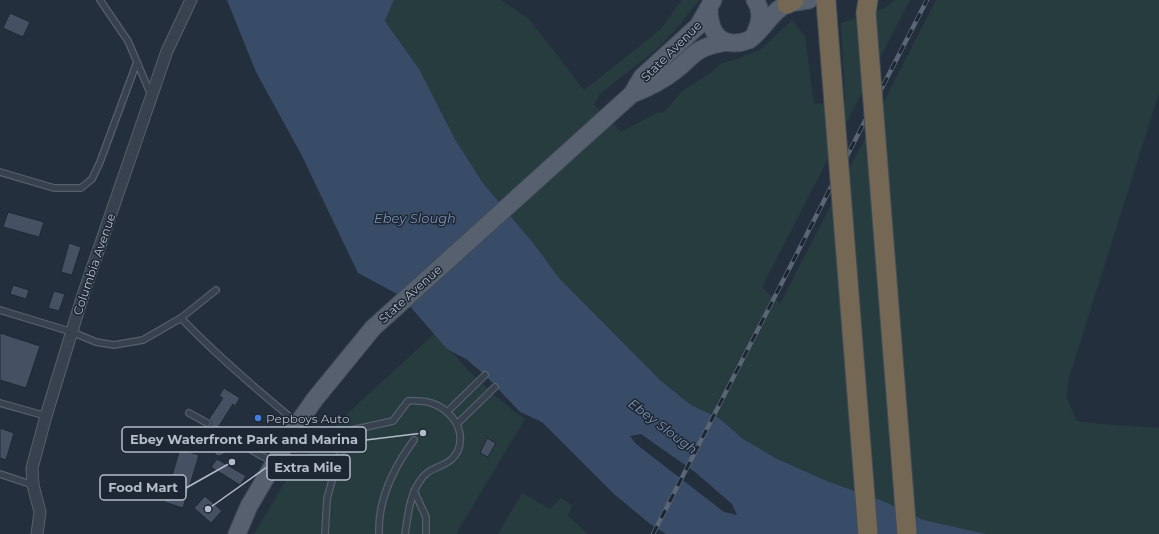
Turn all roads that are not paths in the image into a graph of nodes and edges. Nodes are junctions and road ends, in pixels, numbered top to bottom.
1 (100, 0) edge
2 (191, 0) edge
3 (755, 0) edge
4 (809, 0) edge
5 (790, 2) edge
6 (711, 4) edge
7 (866, 4) edge
8 (827, 5) edge
9 (755, 34) junction
10 (727, 42) junction
11 (137, 62) junction
12 (632, 94) junction
13 (152, 97) junction
14 (0, 172) edge
15 (216, 290) dead end
16 (0, 310) edge
17 (181, 318) junction
18 (72, 332) junction
19 (485, 375) dead end
20 (495, 387) dead end
21 (0, 403) edge
22 (447, 412) junction
23 (189, 413) dead end
24 (46, 416) junction
25 (207, 423) dead end
26 (298, 423) junction
27 (457, 424) junction
28 (216, 429) dead end
29 (414, 440) dead end
30 (237, 441) junction
31 (219, 452) dead end
32 (274, 462) junction
33 (0, 474) edge
34 (33, 484) junction
35 (414, 491) junction
36 (37, 534) edge
37 (237, 534) edge
38 (325, 534) edge
39 (378, 534) edge
40 (405, 534) edge
41 (426, 534) edge
42 (868, 534) edge
43 (908, 534) edge

1 - 11 lane
2 - 13 street, Columbia Avenue
3 - 9 main road
4 - 5 main road
5 - 9 main road
6 - 10 main road
6 - 12 main road, State Avenue
7 - 43 highway, bridge
8 - 42 highway, bridge
9 - 10 main road, State Avenue
10 - 12 main road, State Avenue
11 - 13 lane
11 - 14 lane
12 - 26 main road, State Avenue
13 - 18 street, Columbia Avenue
15 - 17 lane
16 - 18 lane
17 - 18 lane
17 - 26 lane
18 - 24 street, Columbia Avenue
19 - 22 lane
20 - 27 lane
21 - 24 lane
22 - 27 lane
22 - 38 lane
23 - 25 lane
24 - 34 street, Columbia Avenue
26 - 32 main road, State Avenue
27 - 35 lane
28 - 30 lane
29 - 39 lane
30 - 31 lane
30 - 32 lane
32 - 37 main road, State Avenue
33 - 34 lane
34 - 36 street, Columbia Avenue
35 - 40 lane
35 - 41 lane

